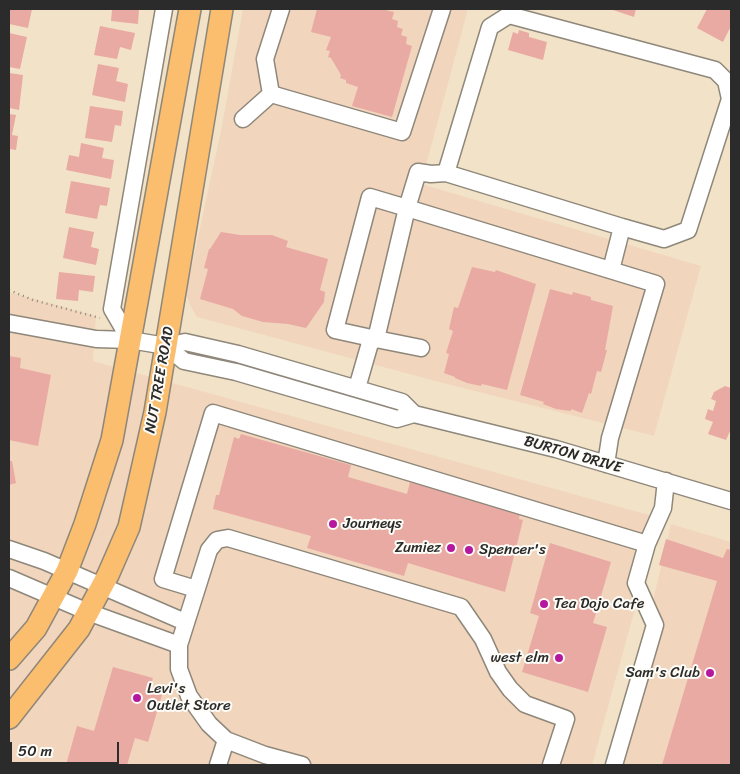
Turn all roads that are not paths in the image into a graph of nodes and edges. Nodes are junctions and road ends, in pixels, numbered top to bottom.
1 (164, 9) edge
2 (190, 9) edge
3 (222, 9) edge
4 (281, 9) edge
5 (442, 9) edge
6 (271, 94) junction
7 (243, 119) dead end
8 (446, 173) junction
9 (407, 208) junction
10 (622, 227) junction
11 (611, 270) junction
12 (9, 322) edge
13 (376, 339) junction
14 (130, 340) junction
15 (166, 346) junction
16 (421, 348) dead end
17 (362, 389) junction
18 (414, 414) junction
19 (606, 464) junction
20 (666, 481) junction
21 (731, 500) edge
22 (647, 544) junction
23 (9, 549) edge
24 (67, 571) junction
25 (9, 578) edge
26 (102, 586) junction
27 (196, 589) junction
28 (54, 597) junction
29 (88, 612) junction
30 (185, 622) junction
31 (179, 645) junction
32 (9, 659) edge
33 (9, 718) edge
34 (226, 740) junction
35 (264, 760) edge
36 (218, 765) edge
37 (302, 765) edge
38 (551, 765) edge
39 (614, 765) edge

1 - 14 street
2 - 14 main road
3 - 15 main road, NUT TREE ROAD
4 - 6 street
5 - 6 street
6 - 7 street
8 - 9 street
8 - 10 street
8 - 10 street
9 - 11 street
9 - 13 street
9 - 13 street
10 - 11 street
11 - 19 street
12 - 14 street, BURTON DRIVE
13 - 16 street
13 - 17 street
14 - 15 street, BURTON DRIVE
14 - 24 main road
15 - 17 street, BURTON DRIVE
15 - 18 street, BURTON DRIVE
15 - 26 main road, NUT TREE ROAD
17 - 18 street, BURTON DRIVE
18 - 19 street, BURTON DRIVE
19 - 20 street, BURTON DRIVE
20 - 21 street, BURTON DRIVE
20 - 22 street
22 - 27 street
22 - 39 street
23 - 24 street
24 - 26 street
24 - 28 main road
25 - 28 street
26 - 29 main road, NUT TREE ROAD
26 - 30 street
27 - 30 street
27 - 38 street
28 - 29 street
28 - 32 main road
29 - 31 street
29 - 33 main road, NUT TREE ROAD
30 - 31 street
31 - 34 street
34 - 35 street
34 - 36 street
35 - 37 street

